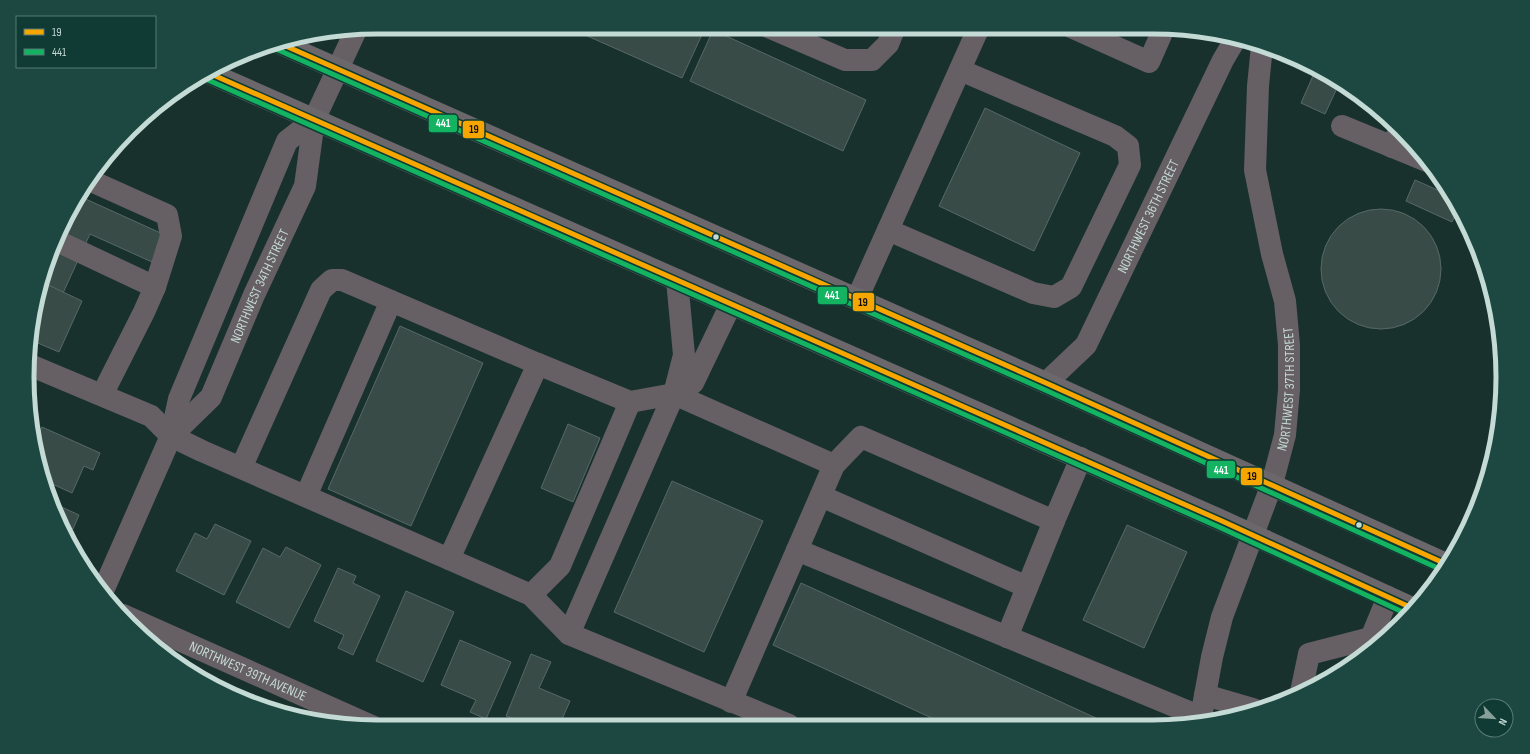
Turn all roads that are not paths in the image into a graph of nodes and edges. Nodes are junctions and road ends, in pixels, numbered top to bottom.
1 (784, 34) edge
2 (893, 34) edge
3 (976, 34) edge
4 (1087, 34) edge
5 (1161, 34) edge
6 (354, 35) edge
7 (1233, 44) edge
8 (287, 46) edge
9 (1261, 52) edge
10 (338, 68) junction
11 (960, 70) junction
12 (214, 75) edge
13 (314, 120) junction
14 (1342, 126) dead end
15 (1396, 138) edge
16 (1407, 147) edge
17 (95, 182) edge
18 (888, 230) junction
19 (61, 243) edge
20 (677, 280) junction
21 (155, 287) junction
22 (857, 299) junction
23 (391, 301) junction
24 (731, 304) junction
25 (538, 364) junction
26 (34, 367) edge
27 (1046, 382) junction
28 (674, 394) junction
29 (102, 395) junction
30 (630, 402) junction
31 (171, 436) junction
32 (1081, 458) junction
33 (834, 465) junction
34 (240, 468) junction
35 (1272, 484) junction
36 (306, 496) junction
37 (821, 496) junction
38 (1054, 521) junction
39 (1254, 535) junction
40 (797, 550) junction
41 (449, 559) junction
42 (1442, 562) edge
43 (105, 586) edge
44 (1027, 587) junction
45 (531, 595) junction
46 (1388, 597) junction
47 (1408, 606) edge
48 (134, 620) edge
49 (570, 634) junction
50 (1007, 637) junction
51 (1301, 687) edge
52 (1205, 695) junction
53 (731, 702) junction
54 (1246, 707) edge
55 (1202, 716) edge
56 (1195, 717) edge
57 (356, 719) edge
58 (774, 720) edge

1 - 2 street
3 - 11 street
4 - 5 street
6 - 10 street, NORTHWEST 34TH STREET
7 - 27 street, NORTHWEST 36TH STREET
8 - 10 main road
9 - 35 street, NORTHWEST 37TH STREET
10 - 13 street, NORTHWEST 34TH STREET
10 - 22 main road
11 - 18 street
11 - 18 street
12 - 13 main road
13 - 20 main road
13 - 31 street, NORTHWEST 34TH STREET
13 - 31 street, NORTHWEST 34TH STREET
14 - 15 street
15 - 16 street
17 - 21 street
18 - 22 street
19 - 21 street
20 - 24 main road
20 - 28 street
21 - 29 street
22 - 27 main road
23 - 25 street
23 - 34 street
23 - 36 street
24 - 28 street
24 - 32 main road
25 - 30 street
25 - 41 street
26 - 29 street
27 - 35 main road
28 - 30 street
28 - 33 street
28 - 49 street
29 - 31 street
30 - 45 street
31 - 34 street
31 - 43 street, NORTHWEST 34TH STREET
32 - 38 street
32 - 39 main road
33 - 37 street
33 - 38 street
34 - 36 street
35 - 39 street, NORTHWEST 37TH STREET
35 - 42 main road
36 - 41 street
37 - 40 street
37 - 44 street
38 - 44 street
39 - 46 main road
39 - 52 street, NORTHWEST 37TH STREET
40 - 50 street
40 - 53 street
41 - 45 street
44 - 50 street
45 - 49 street
46 - 47 main road
46 - 51 street
48 - 57 street, NORTHWEST 39TH AVENUE
49 - 53 street
50 - 56 street
52 - 54 street
52 - 55 street, NORTHWEST 37TH STREET
53 - 58 street

